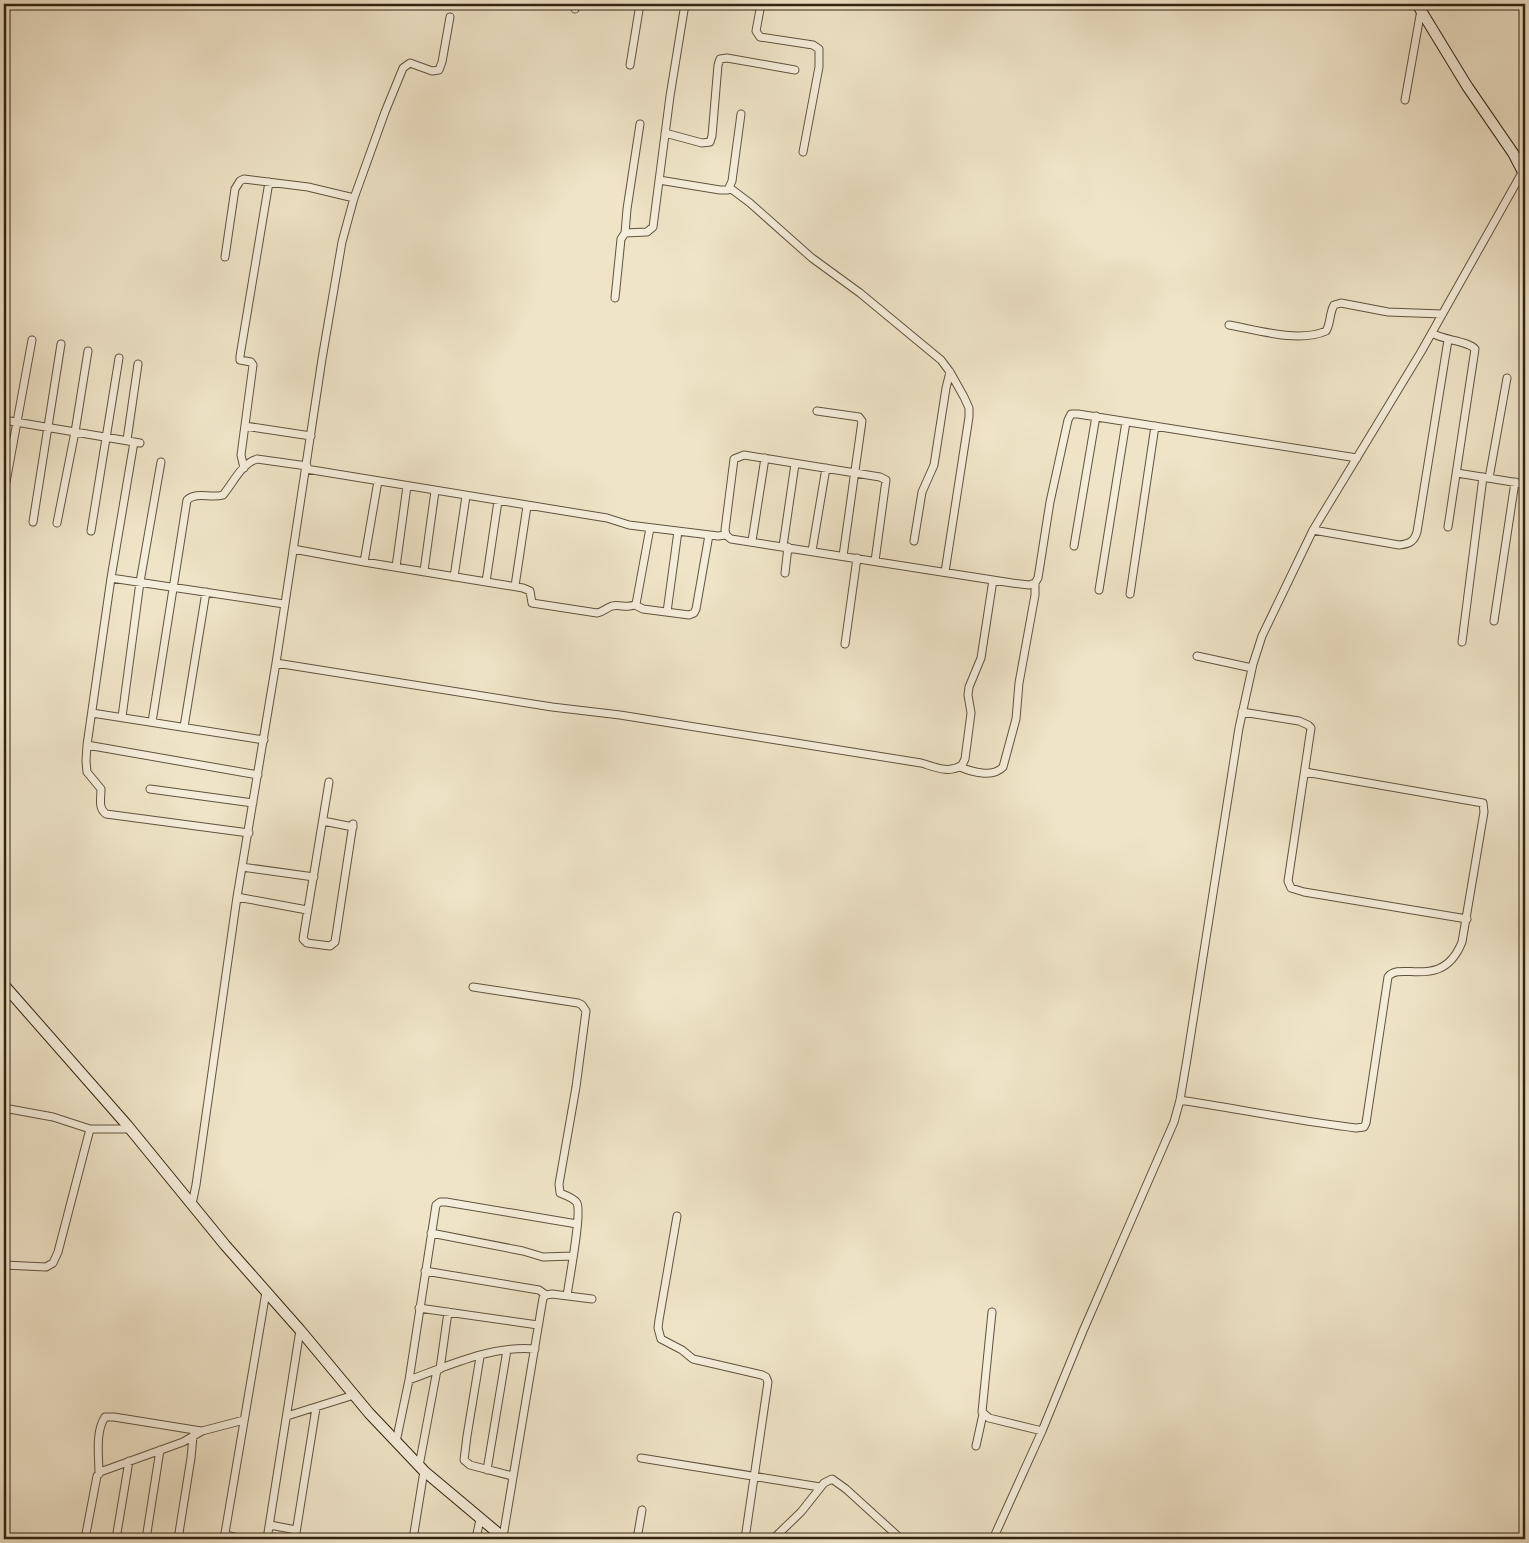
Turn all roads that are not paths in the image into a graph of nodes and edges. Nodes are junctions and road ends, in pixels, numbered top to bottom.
1 (640, 4) edge
2 (685, 4) edge
3 (761, 4) edge
4 (1419, 7) edge
5 (450, 17) dead end
6 (630, 65) dead end
7 (795, 70) dead end
8 (1405, 100) dead end
9 (740, 114) dead end
10 (640, 124) dead end
11 (665, 133) junction
12 (804, 152) dead end
13 (1524, 174) edge
14 (658, 180) junction
15 (268, 182) junction
16 (730, 188) junction
17 (354, 198) junction
18 (626, 234) junction
19 (225, 257) dead end
20 (615, 298) dead end
21 (1442, 314) junction
22 (1228, 325) dead end
23 (4, 333) edge
24 (1432, 333) junction
25 (32, 340) dead end
26 (1448, 340) junction
27 (61, 344) dead end
28 (4, 347) edge
29 (88, 351) dead end
30 (119, 358) dead end
31 (138, 364) dead end
32 (950, 372) junction
33 (1507, 378) dead end
34 (817, 411) dead end
35 (1096, 416) junction
36 (4, 420) edge
37 (16, 422) junction
38 (1126, 422) junction
39 (245, 426) junction
40 (1155, 426) junction
41 (47, 428) junction
42 (75, 432) junction
43 (311, 436) junction
44 (105, 437) junction
45 (134, 442) junction
46 (764, 458) junction
47 (1357, 458) junction
48 (161, 462) dead end
49 (795, 464) junction
50 (244, 468) junction
51 (306, 468) junction
52 (826, 468) junction
53 (856, 473) junction
54 (1457, 473) junction
55 (1486, 478) junction
56 (378, 480) junction
57 (1515, 482) junction
58 (1525, 484) edge
59 (407, 486) junction
60 (435, 491) junction
61 (4, 493) edge
62 (466, 496) junction
63 (498, 501) junction
64 (527, 506) junction
65 (33, 522) dead end
66 (57, 523) dead end
67 (1448, 527) dead end
68 (650, 528) junction
69 (1313, 530) junction
70 (91, 531) dead end
71 (678, 531) junction
72 (709, 535) junction
73 (726, 535) junction
74 (752, 541) junction
75 (914, 541) dead end
76 (785, 546) junction
77 (1074, 546) dead end
78 (292, 549) junction
79 (812, 551) junction
80 (843, 556) junction
81 (857, 558) junction
82 (875, 561) junction
83 (364, 562) junction
84 (396, 567) junction
85 (424, 571) junction
86 (945, 572) junction
87 (784, 573) dead end
88 (454, 577) junction
89 (112, 578) junction
90 (993, 580) junction
91 (140, 582) junction
92 (486, 582) junction
93 (1035, 583) junction
94 (515, 586) junction
95 (172, 587) junction
96 (1099, 590) dead end
97 (206, 592) junction
98 (1130, 594) dead end
99 (284, 604) junction
100 (635, 605) junction
101 (667, 612) junction
102 (1494, 621) dead end
103 (1462, 642) dead end
104 (845, 644) dead end
105 (1197, 656) dead end
106 (276, 663) junction
107 (1252, 668) junction
108 (1242, 712) junction
109 (92, 713) junction
110 (122, 718) junction
111 (152, 722) junction
112 (184, 727) junction
113 (264, 740) junction
114 (87, 745) junction
115 (960, 768) junction
116 (1306, 772) junction
117 (258, 775) junction
118 (329, 782) dead end
119 (150, 788) dead end
120 (253, 803) junction
121 (322, 821) junction
122 (249, 834) junction
123 (242, 867) junction
124 (314, 877) junction
125 (237, 897) junction
126 (307, 910) junction
127 (1467, 918) junction
128 (4, 985) edge
129 (473, 987) dead end
130 (1180, 1100) junction
131 (4, 1108) edge
132 (90, 1129) junction
133 (131, 1129) junction
134 (192, 1204) junction
135 (677, 1216) dead end
136 (577, 1224) junction
137 (432, 1233) junction
138 (573, 1256) junction
139 (4, 1265) edge
140 (425, 1271) junction
141 (266, 1292) junction
142 (546, 1295) junction
143 (567, 1296) junction
144 (592, 1300) dead end
145 (419, 1308) junction
146 (448, 1312) junction
147 (992, 1312) dead end
148 (538, 1325) junction
149 (300, 1330) junction
150 (535, 1349) junction
151 (507, 1350) junction
152 (480, 1357) junction
153 (438, 1370) junction
154 (408, 1380) junction
155 (354, 1395) junction
156 (316, 1408) junction
157 (983, 1414) junction
158 (287, 1416) junction
159 (244, 1420) junction
160 (202, 1431) junction
161 (1042, 1431) junction
162 (193, 1436) junction
163 (396, 1442) junction
164 (976, 1446) dead end
165 (160, 1450) junction
166 (642, 1458) dead end
167 (130, 1461) junction
168 (422, 1468) junction
169 (487, 1470) junction
170 (99, 1474) junction
171 (512, 1476) junction
172 (754, 1476) junction
173 (820, 1488) junction
174 (642, 1510) dead end
175 (480, 1519) junction
176 (270, 1525) junction
177 (296, 1530) junction
178 (224, 1537) edge
179 (504, 1538) edge
180 (85, 1539) edge
181 (116, 1539) edge
182 (146, 1539) edge
183 (178, 1539) edge
184 (243, 1539) edge
185 (267, 1539) edge
186 (294, 1539) edge
187 (413, 1539) edge
188 (476, 1539) edge
189 (637, 1539) edge
190 (745, 1539) edge
191 (773, 1539) edge
192 (901, 1539) edge
193 (993, 1539) edge

1 - 6 street
2 - 11 street
3 - 12 street
4 - 8 street
4 - 13 street
5 - 17 street
7 - 11 street
9 - 16 street
10 - 18 street
11 - 14 street
13 - 21 street
14 - 16 street
14 - 18 street
15 - 17 street
15 - 19 street
15 - 39 street
16 - 32 street
17 - 43 street
18 - 20 street
21 - 22 street
21 - 24 street
23 - 28 street
24 - 26 street
24 - 47 street
25 - 37 street
26 - 54 street
26 - 69 street
27 - 41 street
29 - 42 street
30 - 44 street
31 - 45 street
32 - 75 street
32 - 86 street
33 - 55 street
34 - 53 street
35 - 38 street
35 - 77 street
35 - 93 street
36 - 37 street
37 - 41 street
37 - 61 street
38 - 40 street
38 - 96 street
39 - 43 street
39 - 50 street
40 - 47 street
40 - 98 street
41 - 42 street
41 - 65 street
42 - 44 street
42 - 66 street
43 - 51 street
44 - 45 street
44 - 70 street
45 - 89 street
46 - 49 street
46 - 73 street
46 - 74 street
47 - 69 street
48 - 91 street
49 - 52 street
49 - 76 street
50 - 51 street
50 - 95 street
51 - 56 street
51 - 78 street
52 - 53 street
52 - 79 street
53 - 80 street
53 - 82 street
54 - 55 street
54 - 67 street
55 - 57 street
55 - 103 street
56 - 59 street
56 - 83 street
57 - 58 street
57 - 102 street
59 - 60 street
59 - 84 street
60 - 62 street
60 - 85 street
62 - 63 street
62 - 88 street
63 - 64 street
63 - 92 street
64 - 68 street
64 - 94 street
68 - 71 street
68 - 100 street
69 - 107 street
71 - 72 street
71 - 101 street
72 - 73 street
72 - 101 street
73 - 74 street
74 - 76 street
76 - 79 street
76 - 87 street
78 - 83 street
78 - 99 street
79 - 80 street
80 - 81 street
81 - 82 street
81 - 104 street
82 - 86 street
83 - 84 street
84 - 85 street
85 - 88 street
86 - 90 street
88 - 92 street
89 - 91 street
89 - 109 street
90 - 93 street
90 - 115 street
91 - 95 street
91 - 110 street
92 - 94 street
93 - 115 street
94 - 100 street
95 - 97 street
95 - 111 street
97 - 99 street
97 - 112 street
99 - 106 street
100 - 101 street
105 - 107 street
106 - 113 street
106 - 115 street
107 - 108 street
108 - 116 street
108 - 130 street
109 - 110 street
109 - 114 street
110 - 111 street
111 - 112 street
112 - 113 street
113 - 117 street
114 - 117 street
114 - 122 street
116 - 127 street
116 - 127 street
117 - 120 street
118 - 121 street
119 - 120 street
120 - 122 street
121 - 124 street
121 - 126 street
122 - 123 street
123 - 124 street
123 - 125 street
124 - 126 street
125 - 126 street
125 - 134 street
127 - 130 street
128 - 133 street
129 - 136 street
130 - 161 street
131 - 132 street
132 - 133 street
132 - 139 street
133 - 134 street
134 - 141 street
135 - 172 street
136 - 137 street
136 - 138 street
137 - 138 street
137 - 140 street
138 - 143 street
140 - 142 street
140 - 145 street
141 - 149 street
141 - 159 street
142 - 143 street
142 - 148 street
143 - 144 street
145 - 146 street
145 - 154 street
146 - 148 street
146 - 153 street
147 - 157 street
148 - 150 street
149 - 155 street
149 - 158 street
150 - 151 street
150 - 171 street
151 - 152 street
151 - 169 street
152 - 153 street
152 - 169 street
153 - 154 street
153 - 168 street
154 - 163 street
155 - 156 street
155 - 163 street
156 - 158 street
156 - 177 street
157 - 161 street
157 - 164 street
158 - 176 street
159 - 160 street
159 - 178 street
160 - 162 street
160 - 170 street
161 - 193 street
162 - 165 street
162 - 183 street
163 - 168 street
165 - 167 street
165 - 182 street
166 - 172 street
167 - 170 street
167 - 181 street
168 - 175 street
168 - 187 street
169 - 171 street
170 - 180 street
171 - 179 street
172 - 173 street
172 - 190 street
173 - 191 street
173 - 192 street
174 - 189 street
175 - 179 street
175 - 188 street
176 - 177 street
176 - 185 street
177 - 186 street
178 - 184 street

